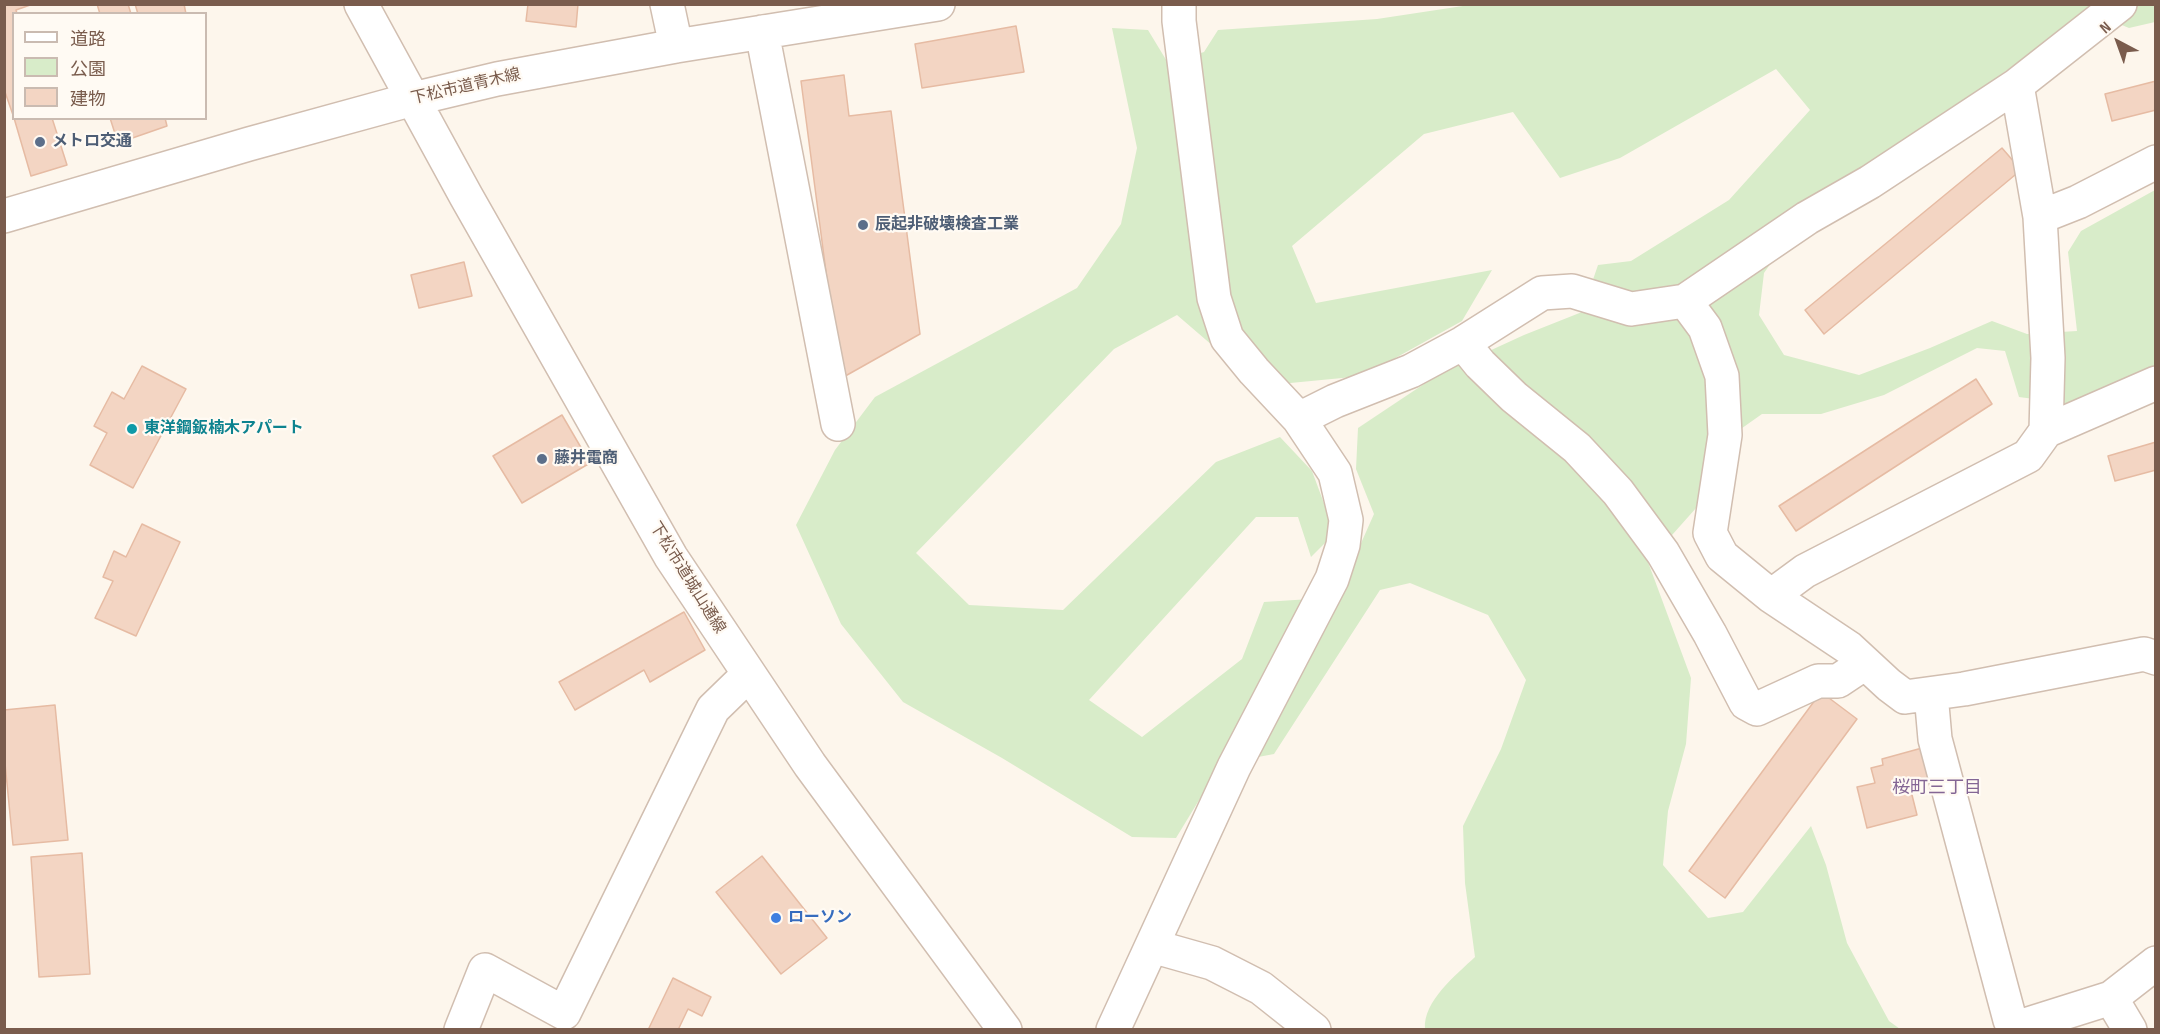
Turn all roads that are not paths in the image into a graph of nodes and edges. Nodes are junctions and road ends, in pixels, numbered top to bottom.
1 (361, 4) edge
2 (667, 4) edge
3 (938, 4) edge
4 (1179, 4) edge
5 (2120, 4) edge
6 (762, 32) junction
7 (676, 46) junction
8 (2017, 85) junction
9 (413, 99) junction
10 (2156, 162) edge
11 (4, 216) edge
12 (2040, 216) junction
13 (1685, 301) junction
14 (1463, 343) junction
15 (2156, 384) edge
16 (1299, 419) junction
17 (838, 424) dead end
18 (2046, 431) junction
19 (1771, 596) junction
20 (2156, 658) edge
21 (1865, 663) junction
22 (748, 675) junction
23 (1931, 694) junction
24 (1152, 946) junction
25 (2156, 963) edge
26 (2111, 999) junction
27 (461, 1029) edge
28 (1005, 1029) edge
29 (1113, 1029) edge
30 (1314, 1029) edge
31 (2130, 1029) edge

1 - 9 street, 下松市道城山通線
2 - 7 street
3 - 6 street, 下松市道青木線
4 - 16 street
5 - 8 street
6 - 7 street, 下松市道青木線
6 - 17 street
7 - 9 street, 下松市道青木線
8 - 12 street
8 - 13 street
9 - 11 street, 下松市道青木線
9 - 22 street, 下松市道城山通線
10 - 12 street
12 - 18 street
13 - 14 street
13 - 19 street
14 - 16 street
14 - 21 street
15 - 18 street
16 - 24 street
18 - 19 street
19 - 21 street
20 - 23 street
21 - 23 street
22 - 27 street
22 - 28 street, 下松市道城山通線
23 - 26 street
24 - 29 street
24 - 30 street
25 - 26 street
26 - 31 street

